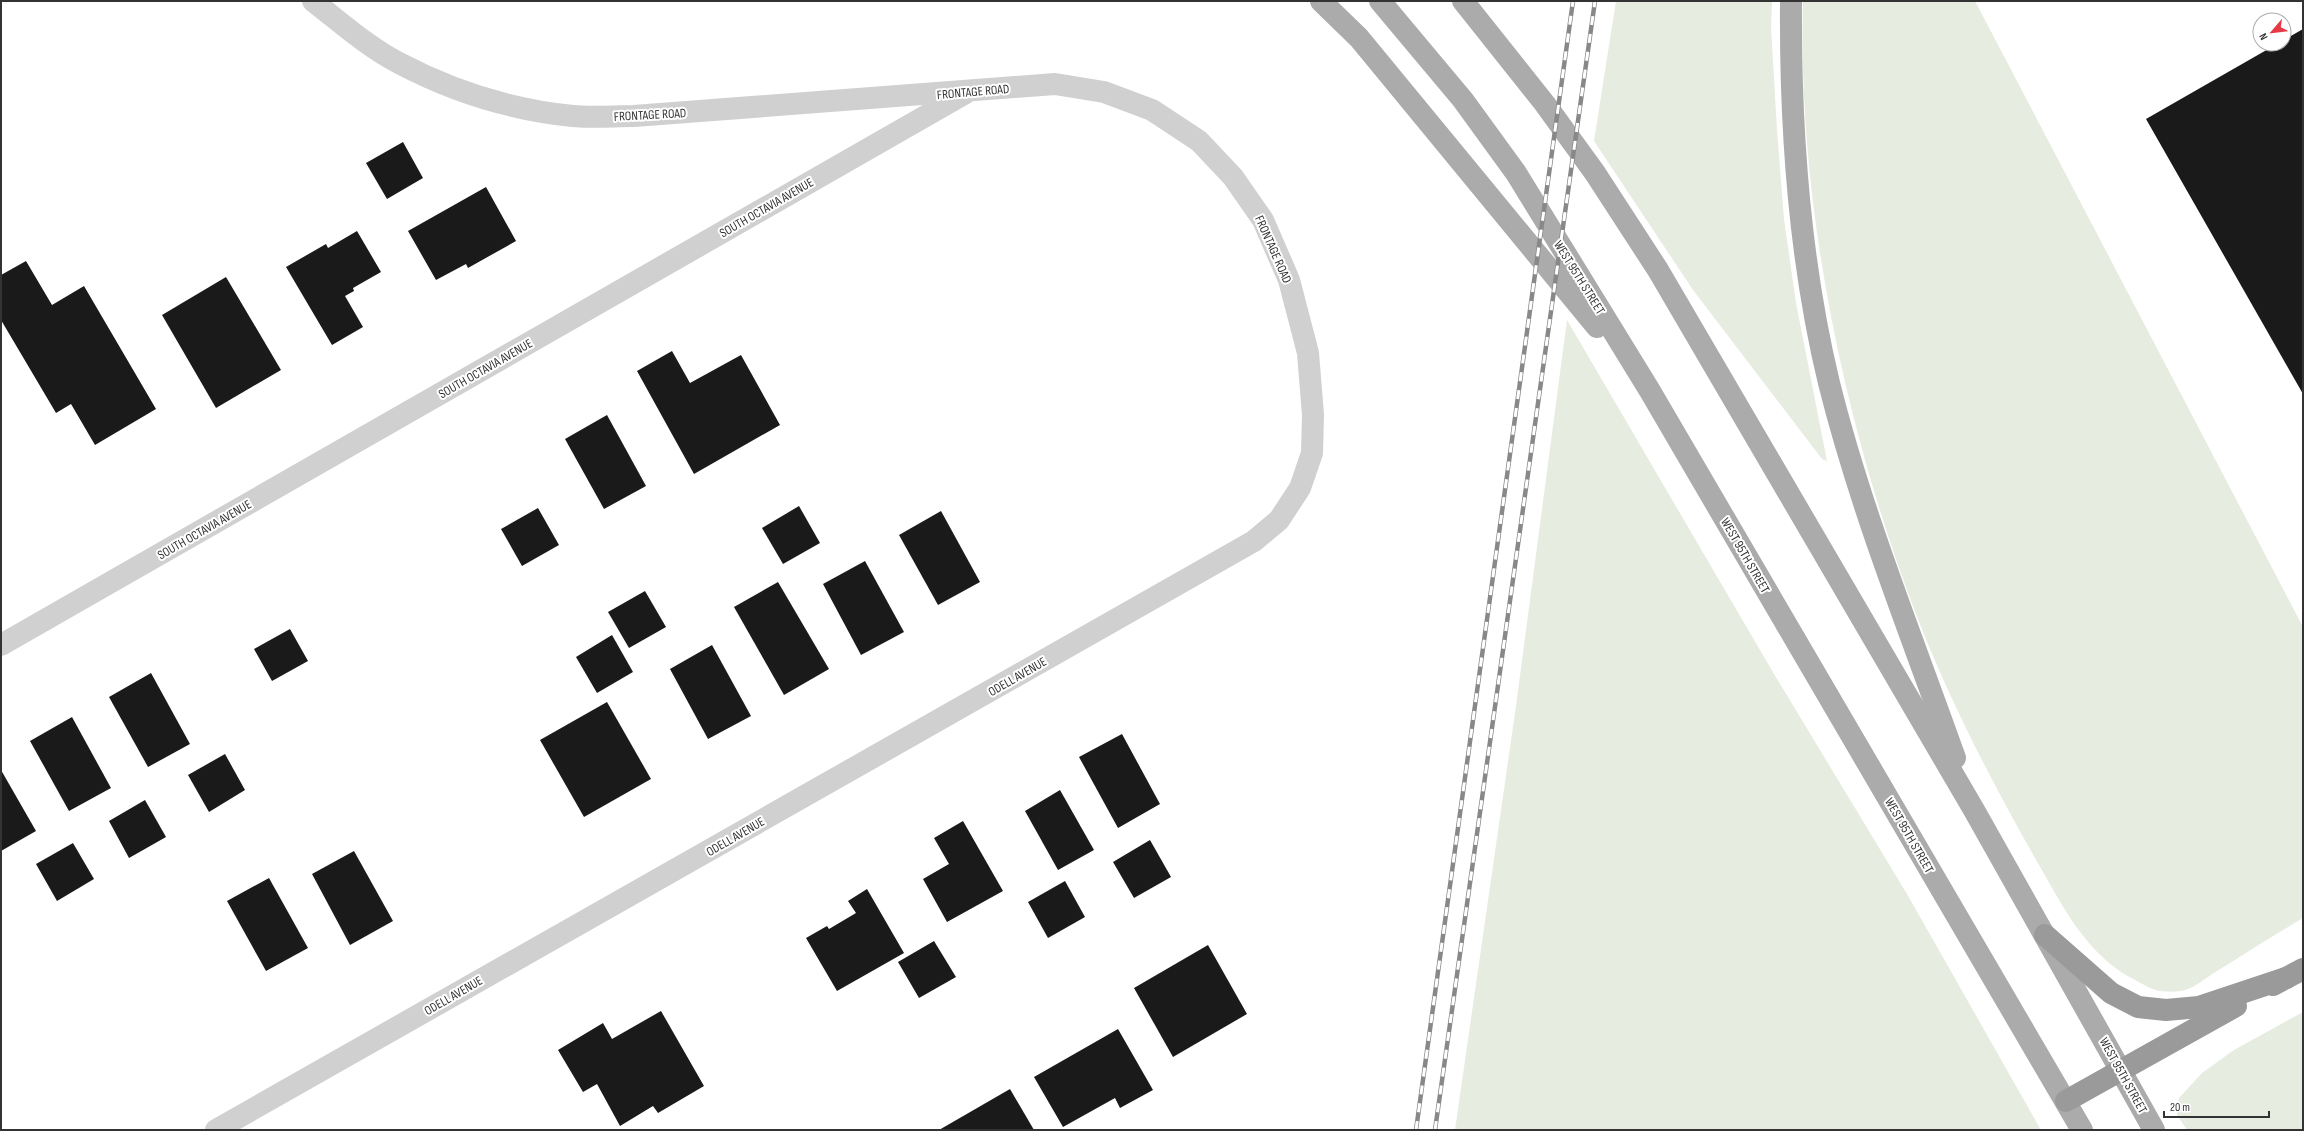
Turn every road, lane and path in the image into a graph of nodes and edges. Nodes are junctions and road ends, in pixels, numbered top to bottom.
1 (313, 1) edge
2 (1321, 1) edge
3 (1380, 1) edge
4 (1463, 1) edge
5 (1791, 1) edge
6 (969, 92) junction
7 (1650, 391) junction
8 (1254, 541) joint
9 (1, 645) edge
10 (1974, 810) junction
11 (2045, 935) junction
12 (2295, 974) edge
13 (2120, 1069) junction
14 (2066, 1101) junction
15 (216, 1130) edge
16 (2082, 1130) edge
17 (2154, 1130) edge

1 - 6 street, FRONTAGE ROAD
2 - 7 main road
3 - 7 main road, WEST 95TH STREET
4 - 10 main road, WEST 95TH STREET
5 - 10 main road
6 - 8 street, FRONTAGE ROAD
6 - 9 street, SOUTH OCTAVIA AVENUE
7 - 14 main road, WEST 95TH STREET
8 - 15 street, ODELL AVENUE
10 - 11 main road, WEST 95TH STREET
11 - 12 highway
11 - 13 main road, WEST 95TH STREET
12 - 13 highway
13 - 14 highway
13 - 17 main road, WEST 95TH STREET
14 - 16 main road, WEST 95TH STREET

